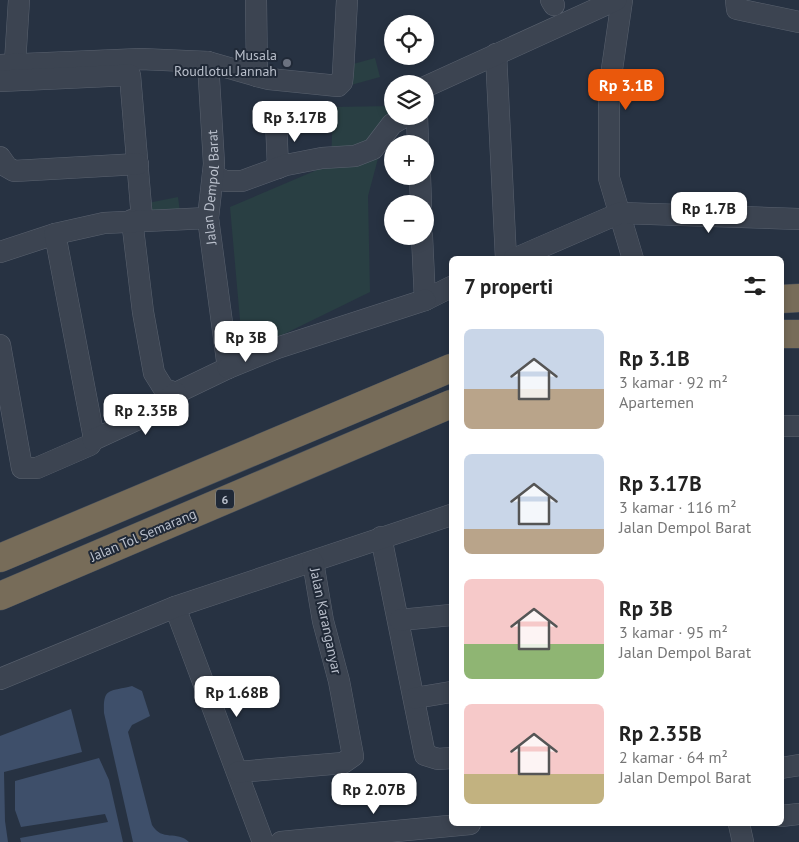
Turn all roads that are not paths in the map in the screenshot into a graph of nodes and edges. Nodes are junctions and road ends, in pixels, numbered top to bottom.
1 (19, 0) edge
2 (256, 0) edge
3 (348, 0) edge
4 (616, 0) edge
5 (622, 0) edge
6 (736, 0) edge
7 (799, 22) edge
8 (496, 54) junction
9 (208, 62) junction
10 (8, 64) edge
11 (257, 76) junction
12 (0, 81) edge
13 (434, 83) edge
14 (276, 120) dead end
15 (391, 125) edge
16 (0, 157) edge
17 (138, 164) junction
18 (278, 168) junction
19 (212, 175) junction
20 (208, 218) junction
21 (799, 219) edge
22 (137, 220) junction
23 (55, 234) junction
24 (626, 234) edge
25 (422, 245) edge
26 (0, 252) edge
27 (506, 256) edge
28 (527, 256) edge
29 (449, 287) edge
30 (799, 298) edge
31 (784, 299) edge
32 (425, 300) junction
33 (784, 334) edge
34 (799, 334) edge
35 (0, 345) edge
36 (228, 368) junction
37 (449, 369) edge
38 (176, 393) junction
39 (449, 405) edge
40 (784, 426) edge
41 (799, 426) edge
42 (93, 440) junction
43 (449, 516) edge
44 (381, 537) junction
45 (0, 558) edge
46 (313, 562) junction
47 (0, 596) edge
48 (175, 607) junction
49 (449, 615) edge
50 (400, 620) junction
51 (0, 679) edge
52 (449, 692) edge
53 (415, 698) junction
54 (449, 758) edge
55 (799, 765) edge
56 (784, 768) edge
57 (238, 772) junction
58 (799, 814) edge
59 (784, 816) edge
60 (463, 830) edge
61 (263, 842) edge
62 (281, 842) edge

1 - 10 street
2 - 11 street
3 - 11 street
4 - 8 street
5 - 24 street
6 - 7 street
8 - 13 street
8 - 27 street
9 - 10 street
9 - 11 street
9 - 19 street, Jalan Dempol Barat
12 - 17 street
14 - 18 street
15 - 18 street
16 - 17 street
17 - 22 street
18 - 19 street
19 - 20 street, Jalan Dempol Barat
20 - 22 street
20 - 36 street, Jalan Dempol Barat
21 - 24 street
22 - 23 street
22 - 38 street
23 - 26 street
23 - 42 street
24 - 28 street
25 - 32 street
29 - 32 street
30 - 31 highway
32 - 36 street
33 - 34 highway
35 - 42 street
36 - 38 street
37 - 45 highway
38 - 42 street
39 - 47 highway, Jalan Tol Semarang / 6
40 - 41 street
43 - 44 street
44 - 46 street
44 - 50 street
46 - 48 street
46 - 57 street, Jalan Karanganyar
48 - 51 street
48 - 57 street
49 - 50 street
50 - 53 street
52 - 53 street
53 - 54 street
55 - 56 street
57 - 61 street
58 - 59 street
60 - 62 street

